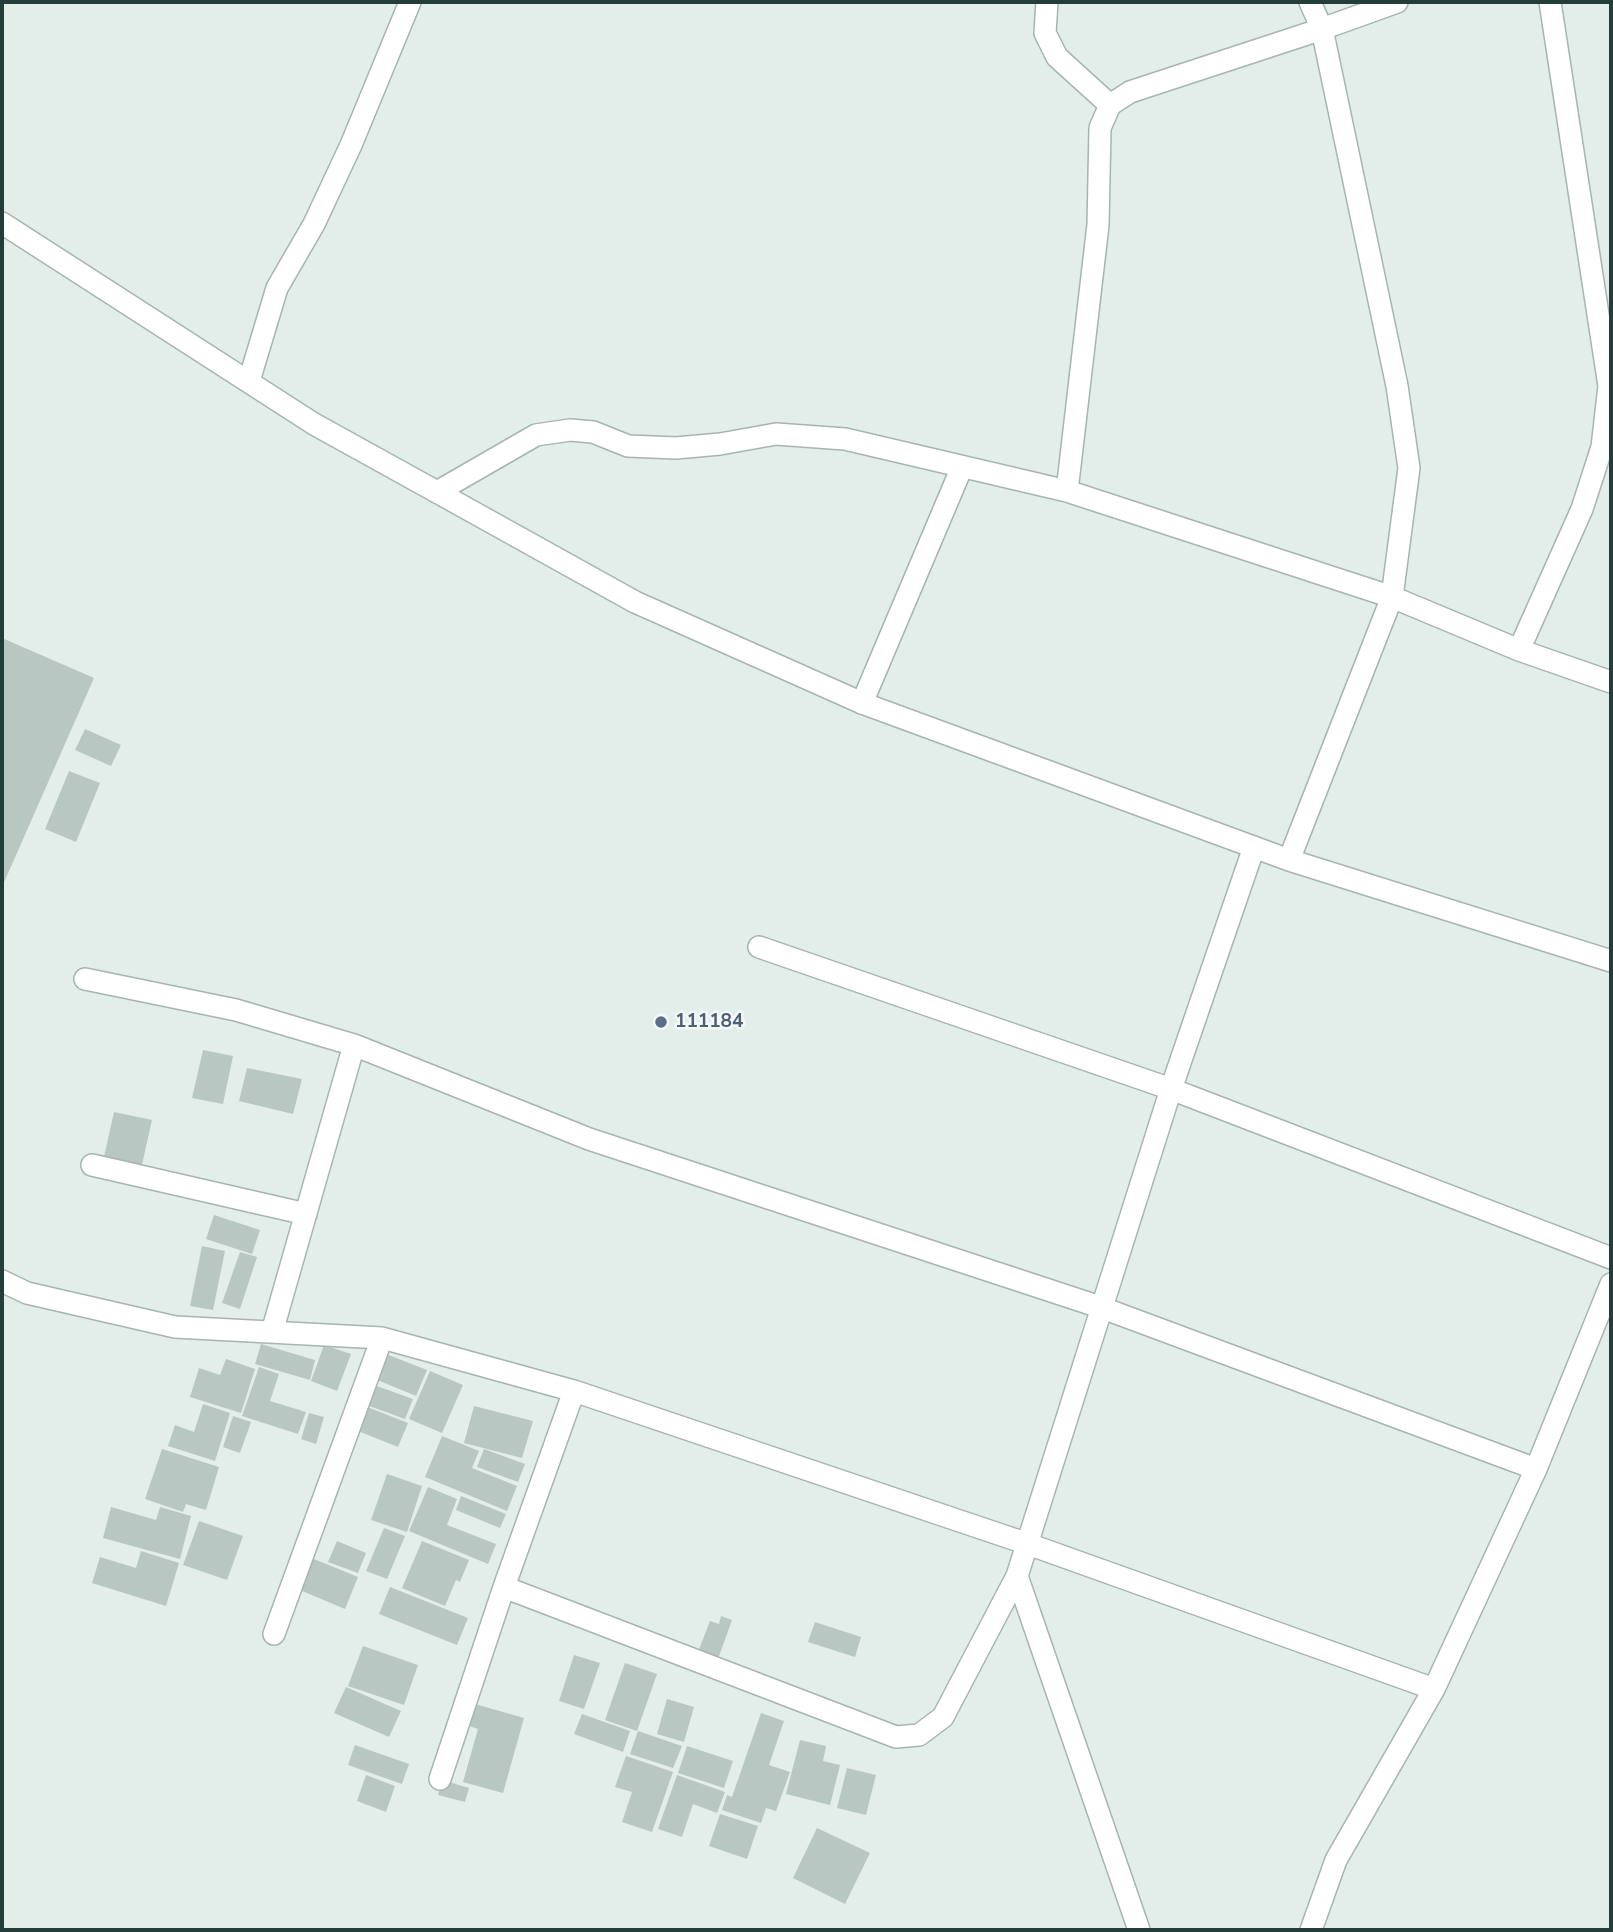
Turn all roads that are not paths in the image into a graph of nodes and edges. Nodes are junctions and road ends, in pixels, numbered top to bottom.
1 (410, 2) edge
2 (1046, 2) edge
3 (1310, 2) edge
4 (1397, 2) edge
5 (1550, 2) edge
6 (1322, 29) junction
7 (1110, 105) junction
8 (2, 223) edge
9 (249, 382) junction
10 (962, 467) junction
11 (1067, 491) junction
12 (437, 492) junction
13 (1392, 597) junction
14 (1519, 650) junction
15 (1611, 682) edge
16 (862, 703) junction
17 (1254, 847) junction
18 (1289, 860) junction
19 (759, 947) dead end
20 (1611, 961) edge
21 (85, 979) dead end
22 (354, 1045) junction
23 (1171, 1089) junction
24 (92, 1165) dead end
25 (306, 1214) junction
26 (1611, 1258) edge
27 (2, 1281) edge
28 (1611, 1284) edge
29 (1100, 1307) junction
30 (272, 1332) junction
31 (382, 1338) junction
32 (574, 1391) junction
33 (1536, 1469) junction
34 (1028, 1544) junction
35 (1017, 1576) junction
36 (504, 1587) junction
37 (274, 1634) dead end
38 (1434, 1689) junction
39 (440, 1779) dead end
40 (1139, 1930) edge
41 (1311, 1930) edge

1 - 9 street
2 - 7 street
3 - 6 street
4 - 6 street
5 - 14 street
6 - 7 street
6 - 13 street
7 - 11 street
8 - 9 street
9 - 12 street
10 - 11 street
10 - 12 street
10 - 16 street
11 - 13 street
12 - 16 street
13 - 14 street
13 - 18 street
14 - 15 street
16 - 17 street
17 - 18 street
17 - 23 street
18 - 20 street
19 - 23 street
21 - 22 street
22 - 25 street
22 - 29 street
23 - 26 street
23 - 29 street
24 - 25 street
25 - 30 street
27 - 30 street
28 - 33 street
29 - 33 street
29 - 34 street
30 - 31 street
31 - 32 street
31 - 37 street
32 - 34 street
32 - 36 street
33 - 38 street
34 - 35 street
34 - 38 street
35 - 36 street
35 - 40 street
36 - 39 street
38 - 41 street

